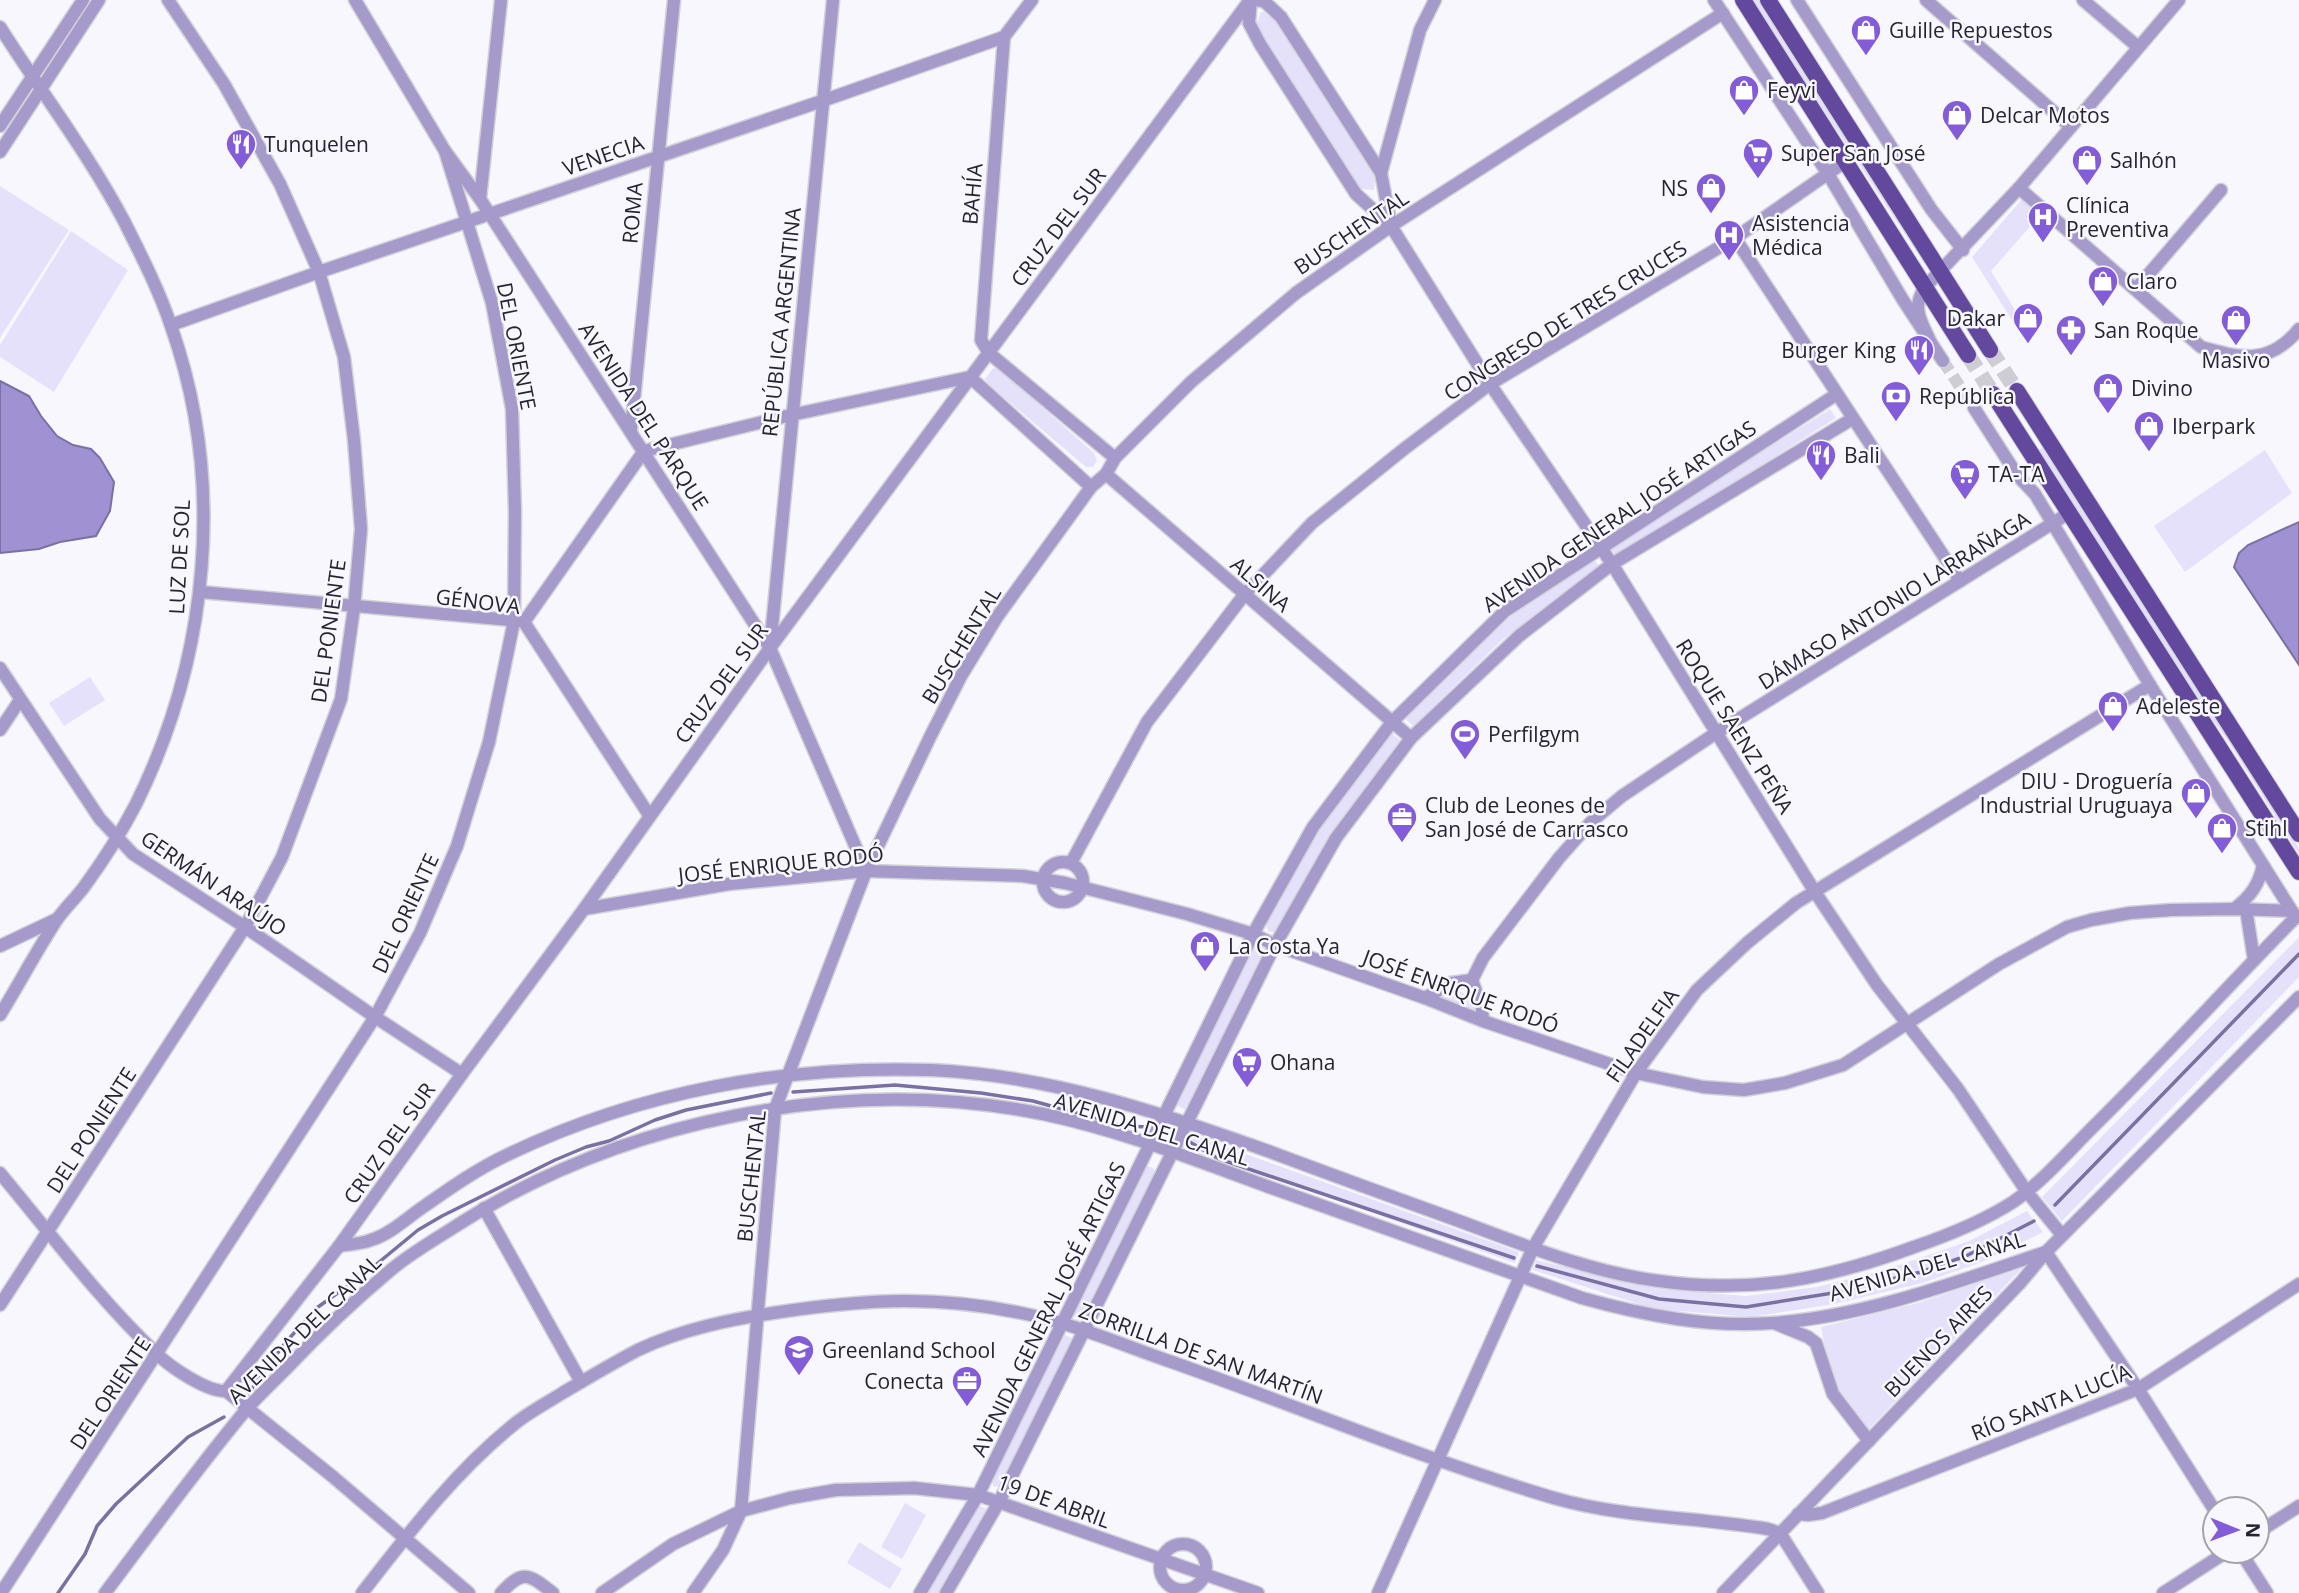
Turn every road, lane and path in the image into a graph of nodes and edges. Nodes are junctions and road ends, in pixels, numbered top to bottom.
1 (83, 0) edge
2 (99, 0) edge
3 (168, 0) edge
4 (355, 0) edge
5 (501, 0) edge
6 (674, 0) edge
7 (834, 0) edge
8 (1032, 0) edge
9 (1250, 0) edge
10 (1257, 0) edge
11 (1435, 0) edge
12 (1714, 0) edge
13 (1743, 0) edge
14 (1768, 0) edge
15 (1797, 0) edge
16 (1926, 0) edge
17 (2083, 0) edge
18 (2179, 0) edge
19 (1723, 13) junction
20 (0, 27) edge
21 (1004, 37) junction
22 (2138, 47) junction
23 (32, 77) junction
24 (40, 90) junction
25 (822, 101) junction
26 (0, 127) edge
27 (2071, 127) junction
28 (445, 151) junction
29 (0, 152) edge
30 (657, 157) junction
31 (1846, 161) junction
32 (1381, 173) junction
33 (1828, 174) junction
34 (2020, 188) junction
35 (2221, 190) dead end
36 (480, 199) junction
37 (490, 214) junction
38 (468, 223) junction
39 (1391, 226) junction
40 (1735, 238) junction
41 (1963, 250) junction
42 (319, 272) junction
43 (1942, 272) junction
44 (1925, 287) junction
45 (2136, 289) junction
46 (171, 325) junction
47 (2299, 330) edge
48 (1930, 341) junction
49 (1990, 350) tunnel mouth
50 (989, 352) junction
51 (1968, 355) tunnel mouth
52 (1944, 360) tunnel mouth
53 (971, 377) junction
54 (1490, 384) junction
55 (2017, 391) tunnel mouth
56 (1837, 394) junction
57 (1993, 394) tunnel mouth
58 (1974, 408) tunnel mouth
59 (791, 415) junction
60 (1852, 418) junction
61 (631, 430) junction
62 (644, 451) junction
63 (1115, 458) junction
64 (1106, 474) junction
65 (1091, 487) junction
66 (2069, 513) junction
67 (2051, 524) junction
68 (1601, 548) junction
69 (1612, 565) junction
70 (1960, 581) junction
71 (201, 592) junction
72 (1244, 595) junction
73 (354, 608) junction
74 (519, 621) junction
75 (770, 648) junction
76 (0, 668) edge
77 (2150, 685) junction
78 (20, 700) junction
79 (1392, 722) junction
80 (0, 730) edge
81 (1716, 733) junction
82 (1411, 737) junction
83 (649, 815) junction
84 (2299, 834) edge
85 (116, 839) junction
86 (1071, 863) junction
87 (2263, 865) junction
88 (866, 870) junction
89 (2299, 872) edge
90 (1043, 880) junction
91 (1082, 888) junction
92 (1815, 892) junction
93 (584, 909) junction
94 (2240, 909) junction
95 (2296, 917) edge
96 (57, 919) junction
97 (245, 927) junction
98 (1253, 934) junction
99 (1275, 945) junction
100 (0, 946) edge
101 (2254, 960) junction
102 (1472, 980) junction
103 (2299, 997) edge
104 (1425, 998) junction
105 (0, 1015) edge
106 (375, 1017) junction
107 (1483, 1021) junction
108 (1908, 1024) junction
109 (1636, 1073) junction
110 (462, 1074) junction
111 (789, 1074) junction
112 (775, 1110) junction
113 (1164, 1114) junction
114 (1186, 1122) junction
115 (1150, 1144) junction
116 (1171, 1152) junction
117 (0, 1173) edge
118 (2027, 1192) junction
119 (484, 1208) junction
120 (47, 1232) junction
121 (2062, 1235) junction
122 (339, 1246) junction
123 (1533, 1248) junction
124 (2046, 1252) junction
125 (1520, 1276) junction
126 (2299, 1284) edge
127 (0, 1306) edge
128 (758, 1315) junction
129 (1774, 1323) junction
130 (1063, 1325) junction
131 (1084, 1332) junction
132 (158, 1355) junction
133 (581, 1382) junction
134 (2138, 1389) junction
135 (226, 1391) junction
136 (247, 1408) junction
137 (1869, 1441) junction
138 (1438, 1460) junction
139 (978, 1495) junction
140 (2205, 1495) edge
141 (999, 1502) junction
142 (2299, 1506) edge
143 (741, 1511) junction
144 (1798, 1514) junction
145 (2271, 1524) edge
146 (1780, 1533) junction
147 (405, 1538) junction
148 (1161, 1560) junction
149 (2206, 1565) edge
150 (2249, 1565) edge
151 (1205, 1575) junction
152 (1170, 1590) edge
153 (1, 1593) edge
154 (105, 1593) edge
155 (362, 1593) edge
156 (469, 1593) edge
157 (501, 1593) edge
158 (553, 1593) edge
159 (603, 1593) edge
160 (693, 1593) edge
161 (920, 1593) edge
162 (946, 1593) edge
163 (1258, 1593) edge
164 (1378, 1593) edge
165 (1723, 1593) edge
166 (1818, 1593) edge
167 (2162, 1593) edge
168 (2267, 1593) edge

1 - 23 street
2 - 24 street
3 - 42 street, DEL PONIENTE
4 - 28 street, AVENIDA DEL PARQUE
5 - 36 street
6 - 30 street, ROMA
7 - 25 street, REPÚBLICA ARGENTINA
8 - 21 street
9 - 39 street, ROQUE SAENZ PEÑA
9 - 50 street, CRUZ DEL SUR
10 - 32 street, ROQUE SAENZ PEÑA
11 - 32 street
12 - 19 street
13 - 31 main road
14 - 43 main road
15 - 41 street
16 - 27 street
17 - 22 street
18 - 22 street
19 - 33 street
19 - 39 street, BUSCHENTAL
20 - 23 street, LUZ DE SOL
21 - 25 street, VENECIA
21 - 50 street, BAHÍA
22 - 27 street
23 - 24 street, LUZ DE SOL
23 - 26 street
24 - 29 street
24 - 46 street, LUZ DE SOL
25 - 30 street, VENECIA
25 - 59 street, REPÚBLICA ARGENTINA
27 - 34 street
28 - 36 street, AVENIDA DEL PARQUE
28 - 38 street, DEL ORIENTE
30 - 37 street, VENECIA
30 - 61 street, ROMA
31 - 33 street, CONGRESO DE TRES CRUCES
31 - 44 main road
32 - 39 street, ROQUE SAENZ PEÑA
33 - 40 street, CONGRESO DE TRES CRUCES
33 - 48 street
34 - 41 street
34 - 45 street
35 - 45 street
36 - 37 street, AVENIDA DEL PARQUE
37 - 38 street, VENECIA
37 - 61 street, AVENIDA DEL PARQUE
38 - 42 street, VENECIA
38 - 74 street, DEL ORIENTE
39 - 54 street, ROQUE SAENZ PEÑA
39 - 63 street, BUSCHENTAL
40 - 54 street, CONGRESO DE TRES CRUCES
40 - 56 street
41 - 43 street
42 - 46 street, VENECIA
42 - 73 street, DEL PONIENTE
43 - 44 street
43 - 49 main road
44 - 48 street
44 - 51 main road
45 - 47 street
46 - 71 street, LUZ DE SOL
48 - 52 street
50 - 53 street, CRUZ DEL SUR
50 - 63 street
53 - 59 street
53 - 65 street
53 - 75 street, CRUZ DEL SUR
54 - 68 street, ROQUE SAENZ PEÑA
54 - 72 street, CONGRESO DE TRES CRUCES
55 - 84 main road
56 - 60 street
56 - 68 street, AVENIDA GENERAL JOSÉ ARTIGAS
57 - 66 main road
58 - 67 street
59 - 62 street
59 - 75 street, REPÚBLICA ARGENTINA
60 - 69 street, AVENIDA GENERAL JOSÉ ARTIGAS
60 - 70 street
61 - 62 street, AVENIDA DEL PARQUE
62 - 74 street
62 - 75 street, AVENIDA DEL PARQUE
63 - 64 street, BUSCHENTAL
64 - 65 street, BUSCHENTAL
64 - 72 street, ALSINA
65 - 88 street, BUSCHENTAL
66 - 67 street, DÁMASO ANTONIO LARRAÑAGA
66 - 89 main road
67 - 70 street, DÁMASO ANTONIO LARRAÑAGA
67 - 77 street
68 - 69 street, ROQUE SAENZ PEÑA
68 - 79 street, AVENIDA GENERAL JOSÉ ARTIGAS
69 - 81 street, ROQUE SAENZ PEÑA
69 - 82 street, AVENIDA GENERAL JOSÉ ARTIGAS
70 - 81 street, DÁMASO ANTONIO LARRAÑAGA
71 - 73 street, GÉNOVA
71 - 85 street, LUZ DE SOL
72 - 79 street, ALSINA
72 - 86 street, CONGRESO DE TRES CRUCES
73 - 74 street, GÉNOVA
73 - 97 street, DEL PONIENTE
74 - 83 street, GÉNOVA
74 - 106 street, DEL ORIENTE
75 - 83 street, CRUZ DEL SUR
75 - 88 street, AVENIDA DEL PARQUE
76 - 78 street, GERMÁN ARAÚJO
77 - 87 street
77 - 92 street, FILADELFIA
78 - 80 street
78 - 85 street, GERMÁN ARAÚJO
79 - 82 street, ALSINA
79 - 98 street, AVENIDA GENERAL JOSÉ ARTIGAS
81 - 92 street, ROQUE SAENZ PEÑA
81 - 102 street, DÁMASO ANTONIO LARRAÑAGA
82 - 99 street, AVENIDA GENERAL JOSÉ ARTIGAS
83 - 93 street, CRUZ DEL SUR
85 - 96 street, LUZ DE SOL
85 - 97 street, GERMÁN ARAÚJO
86 - 90 street
86 - 91 street
87 - 94 street
87 - 95 street
88 - 90 street, JOSÉ ENRIQUE RODÓ
88 - 93 street, JOSÉ ENRIQUE RODÓ
88 - 111 street, BUSCHENTAL
90 - 91 street, JOSÉ ENRIQUE RODÓ
90 - 91 street
91 - 98 street, JOSÉ ENRIQUE RODÓ
92 - 108 street, ROQUE SAENZ PEÑA
92 - 109 street, FILADELFIA
93 - 110 street, CRUZ DEL SUR
94 - 95 street, JOSÉ ENRIQUE RODÓ
94 - 101 street
94 - 108 street, JOSÉ ENRIQUE RODÓ
95 - 101 street, AVENIDA DEL CANAL
96 - 100 street
96 - 105 street, LUZ DE SOL
97 - 106 street, GERMÁN ARAÚJO
97 - 120 street, DEL PONIENTE
98 - 99 street, JOSÉ ENRIQUE RODÓ
98 - 113 street, AVENIDA GENERAL JOSÉ ARTIGAS
99 - 104 street, JOSÉ ENRIQUE RODÓ
99 - 114 street, AVENIDA GENERAL JOSÉ ARTIGAS
101 - 118 street, AVENIDA DEL CANAL
102 - 104 street
102 - 107 street
103 - 121 street, BUENOS AIRES
104 - 107 street, JOSÉ ENRIQUE RODÓ
106 - 110 street, GERMÁN ARAÚJO
106 - 132 street, DEL ORIENTE
107 - 109 street, JOSÉ ENRIQUE RODÓ
108 - 109 street, JOSÉ ENRIQUE RODÓ
108 - 118 street, ROQUE SAENZ PEÑA
109 - 123 street, FILADELFIA
110 - 122 street, CRUZ DEL SUR
111 - 112 street, BUSCHENTAL
111 - 113 street, AVENIDA DEL CANAL
111 - 122 street, AVENIDA DEL CANAL
112 - 115 street, AVENIDA DEL CANAL
112 - 119 street, AVENIDA DEL CANAL
112 - 128 street, BUSCHENTAL
113 - 114 street, AVENIDA DEL CANAL
113 - 115 street, AVENIDA GENERAL JOSÉ ARTIGAS
114 - 116 street, AVENIDA GENERAL JOSÉ ARTIGAS
114 - 123 street, AVENIDA DEL CANAL
115 - 116 street, AVENIDA DEL CANAL
115 - 130 street, AVENIDA GENERAL JOSÉ ARTIGAS
116 - 125 street, AVENIDA DEL CANAL
116 - 131 street, AVENIDA GENERAL JOSÉ ARTIGAS
117 - 120 street
118 - 121 street, ROQUE SAENZ PEÑA
118 - 123 street, AVENIDA DEL CANAL
119 - 133 street
119 - 136 street, AVENIDA DEL CANAL
120 - 127 street, DEL PONIENTE
120 - 132 street
121 - 124 street, BUENOS AIRES
122 - 135 street, CRUZ DEL SUR
123 - 125 street, FILADELFIA
124 - 129 street, AVENIDA DEL CANAL
124 - 134 street
124 - 137 street, BUENOS AIRES
125 - 129 street, AVENIDA DEL CANAL
125 - 138 street, FILADELFIA
126 - 134 street, RÍO SANTA LUCÍA
128 - 130 street, ZORRILLA DE SAN MARTÍN
128 - 133 street, ZORRILLA DE SAN MARTÍN
128 - 143 street, BUSCHENTAL
129 - 137 street
130 - 131 street, ZORRILLA DE SAN MARTÍN
130 - 139 street, AVENIDA GENERAL JOSÉ ARTIGAS
131 - 138 street, ZORRILLA DE SAN MARTÍN
131 - 141 street, AVENIDA GENERAL JOSÉ ARTIGAS
132 - 135 street
132 - 153 street, DEL ORIENTE
133 - 147 street, ZORRILLA DE SAN MARTÍN
134 - 140 street
134 - 144 street, RÍO SANTA LUCÍA
135 - 136 street
136 - 147 street
136 - 154 street, AVENIDA DEL CANAL
137 - 144 street, BUENOS AIRES
138 - 146 street, ZORRILLA DE SAN MARTÍN
138 - 164 street, FILADELFIA
139 - 141 street, 19 DE ABRIL
139 - 143 street, 19 DE ABRIL
139 - 161 street, AVENIDA GENERAL JOSÉ ARTIGAS
141 - 148 street, 19 DE ABRIL
141 - 162 street, AVENIDA GENERAL JOSÉ ARTIGAS
142 - 145 street
143 - 159 street, 19 DE ABRIL
143 - 160 street, BUSCHENTAL
144 - 146 street, BUENOS AIRES
146 - 165 street, BUENOS AIRES
146 - 166 street
147 - 155 street, ZORRILLA DE SAN MARTÍN
147 - 156 street
148 - 151 street, 19 DE ABRIL
148 - 151 street
148 - 152 street
149 - 167 street
150 - 168 street
151 - 152 street
151 - 163 street, 19 DE ABRIL
157 - 158 street

